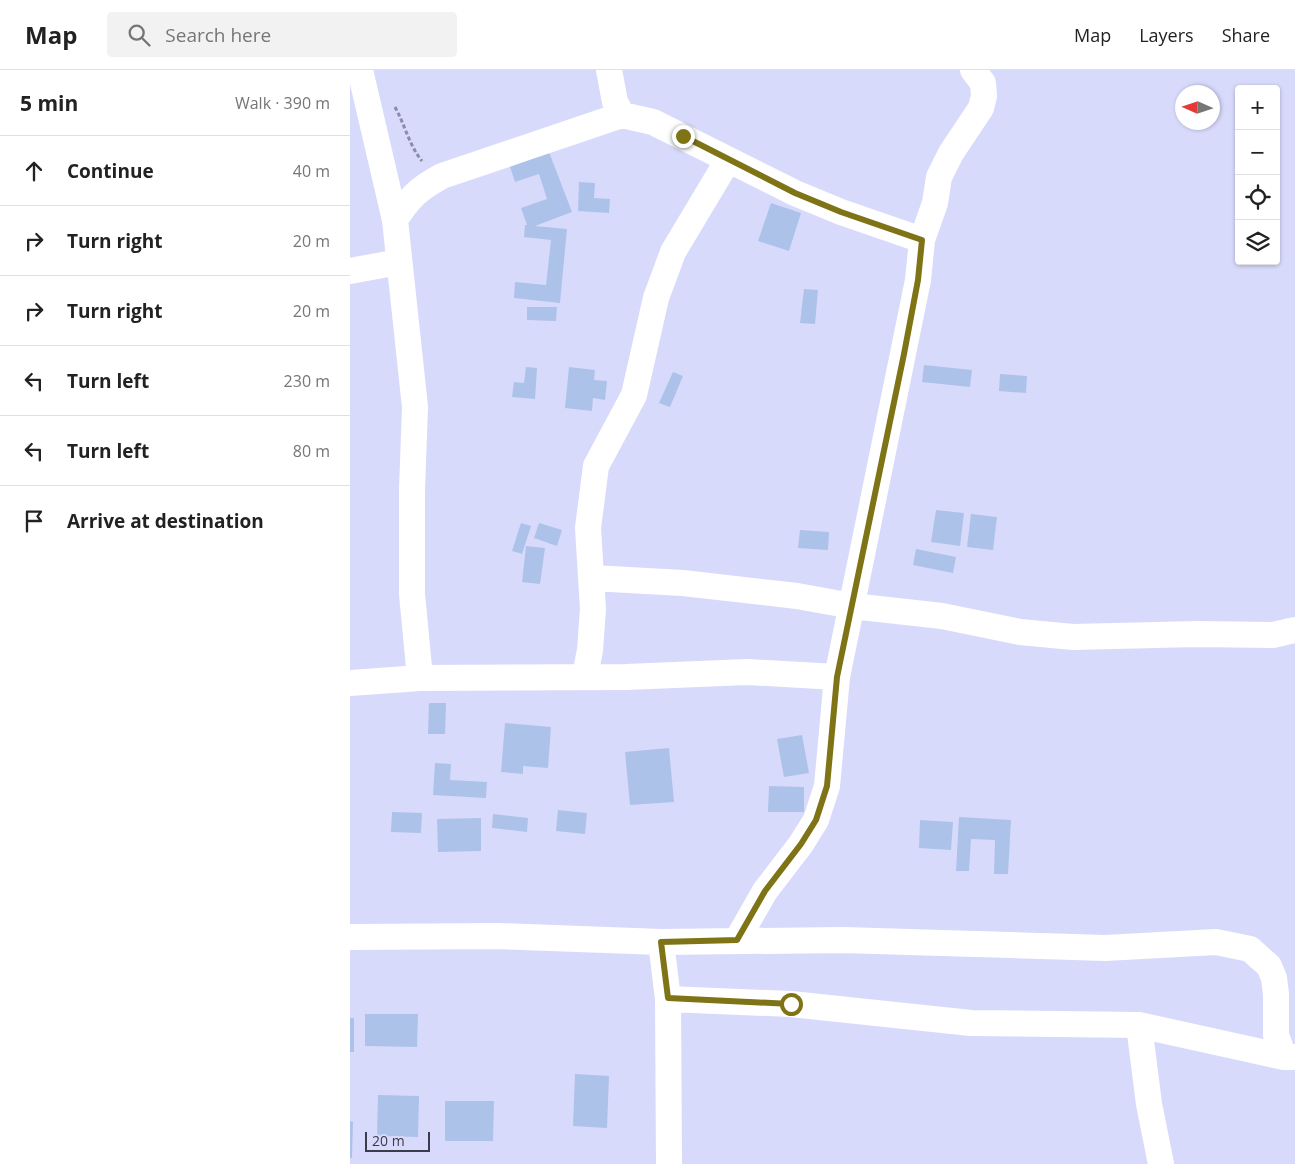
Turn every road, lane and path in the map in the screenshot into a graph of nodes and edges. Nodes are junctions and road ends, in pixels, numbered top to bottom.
1 (360, 70) edge
2 (610, 70) edge
3 (973, 70) edge
4 (393, 104) dead end
5 (622, 115) junction
6 (728, 160) junction
7 (442, 176) junction
8 (395, 220) junction
9 (922, 240) junction
10 (400, 262) junction
11 (350, 271) edge
12 (592, 578) junction
13 (852, 606) junction
14 (1288, 635) edge
15 (585, 676) junction
16 (837, 677) junction
17 (420, 678) junction
18 (350, 683) edge
19 (350, 937) edge
20 (737, 940) junction
21 (661, 942) junction
22 (668, 998) junction
23 (1139, 1025) junction
24 (1289, 1057) edge
25 (669, 1164) edge
26 (1161, 1164) edge

1 - 8 street
2 - 5 street
3 - 9 street
4 - 7 path
5 - 6 street
5 - 7 street
6 - 9 street
6 - 12 street
7 - 8 street
8 - 10 street
9 - 13 street
10 - 11 street
10 - 17 street
12 - 13 street
12 - 15 street
13 - 14 street
13 - 16 street
15 - 16 street
15 - 17 street
16 - 20 street
17 - 18 street
19 - 21 street
20 - 21 street
20 - 24 street
21 - 22 street
22 - 23 street
22 - 25 street
23 - 24 street
23 - 26 street

